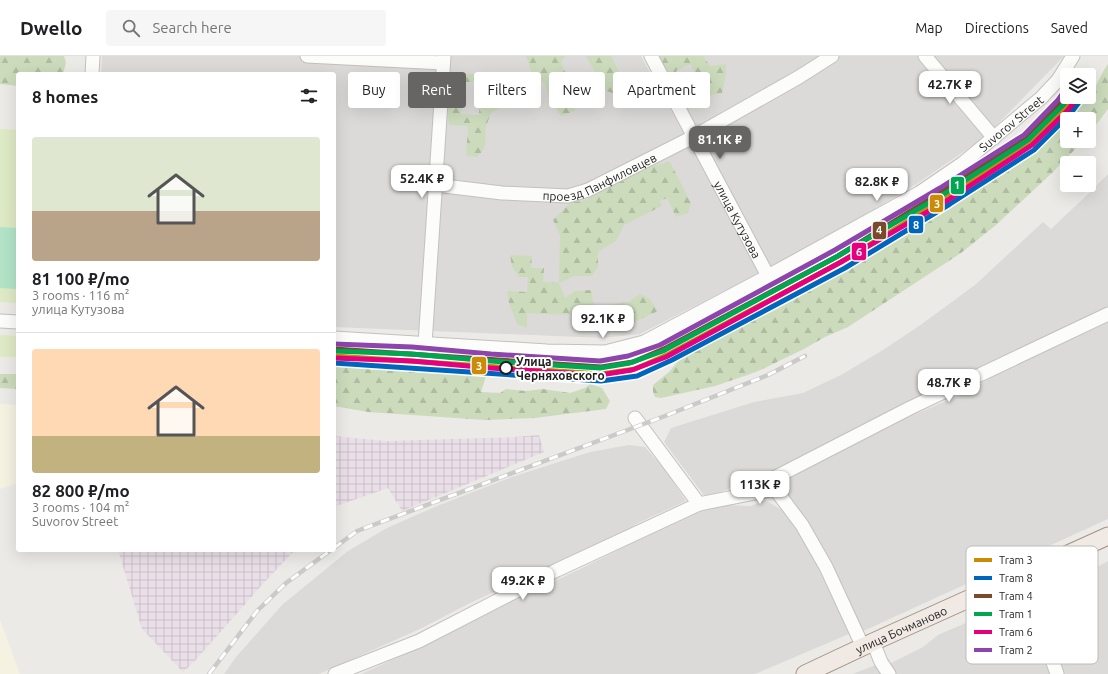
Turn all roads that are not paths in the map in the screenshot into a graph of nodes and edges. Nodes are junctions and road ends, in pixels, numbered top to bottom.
1 (93, 56) edge
2 (307, 56) edge
3 (651, 56) edge
4 (832, 56) edge
5 (925, 56) edge
6 (1073, 56) edge
7 (443, 60) edge
8 (815, 60) edge
9 (92, 72) edge
10 (694, 137) junction
11 (994, 138) junction
12 (436, 185) junction
13 (768, 276) junction
14 (1108, 314) edge
15 (0, 321) edge
16 (16, 322) edge
17 (336, 338) edge
18 (425, 344) junction
19 (635, 418) dead end
20 (775, 489) junction
21 (699, 504) junction
22 (1108, 536) edge
23 (1086, 546) edge
24 (966, 600) edge
25 (868, 644) junction
26 (1054, 664) edge
27 (335, 674) edge
28 (805, 674) edge
29 (889, 674) edge
30 (1057, 674) edge

1 - 9 street
2 - 7 street
3 - 10 street, улица Кутузова
4 - 8 street, проезд Панфиловцев
5 - 11 street
6 - 11 street, Suvorov Street
7 - 12 street
8 - 10 street, проезд Панфиловцев
10 - 12 street, проезд Панфиловцев
10 - 13 street, улица Кутузова
11 - 13 street, Suvorov Street
12 - 18 street
13 - 18 street, Suvorov Street
14 - 20 street
15 - 16 street
17 - 18 street, Suvorov Street
19 - 21 street
20 - 21 street
20 - 25 street
21 - 27 street
22 - 23 main road, улица Бочманово
24 - 25 main road, улица Бочманово
25 - 28 main road, улица Бочманово
25 - 29 street
26 - 30 street

